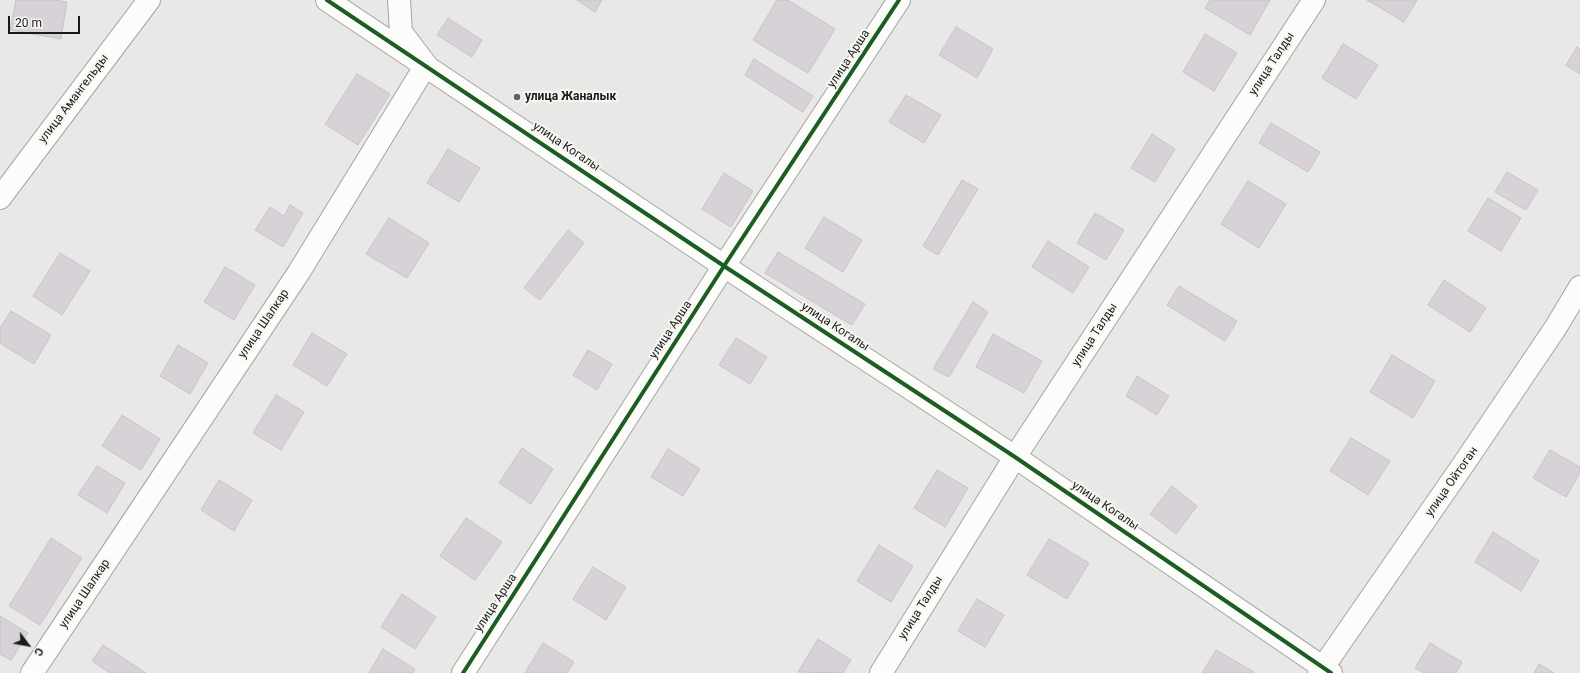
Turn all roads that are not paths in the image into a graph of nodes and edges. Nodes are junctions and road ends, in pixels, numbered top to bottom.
1 (149, 0) edge
2 (327, 0) edge
3 (399, 0) edge
4 (899, 0) edge
5 (1314, 0) edge
6 (426, 65) junction
7 (0, 198) edge
8 (724, 266) junction
9 (1580, 287) edge
10 (1015, 457) junction
11 (1324, 671) edge
12 (32, 673) edge
13 (463, 673) edge
14 (881, 673) edge

1 - 7 street, улица Амангельды
2 - 6 street, улица Когалы
3 - 6 street
4 - 8 street, улица Арша
5 - 10 street, улица Талды
6 - 8 street, улица Когалы
6 - 12 street, улица Шалкар
8 - 10 street, улица Когалы
8 - 13 street, улица Арша
9 - 11 street, улица Ойтоган
10 - 11 street, улица Когалы
10 - 14 street, улица Талды

